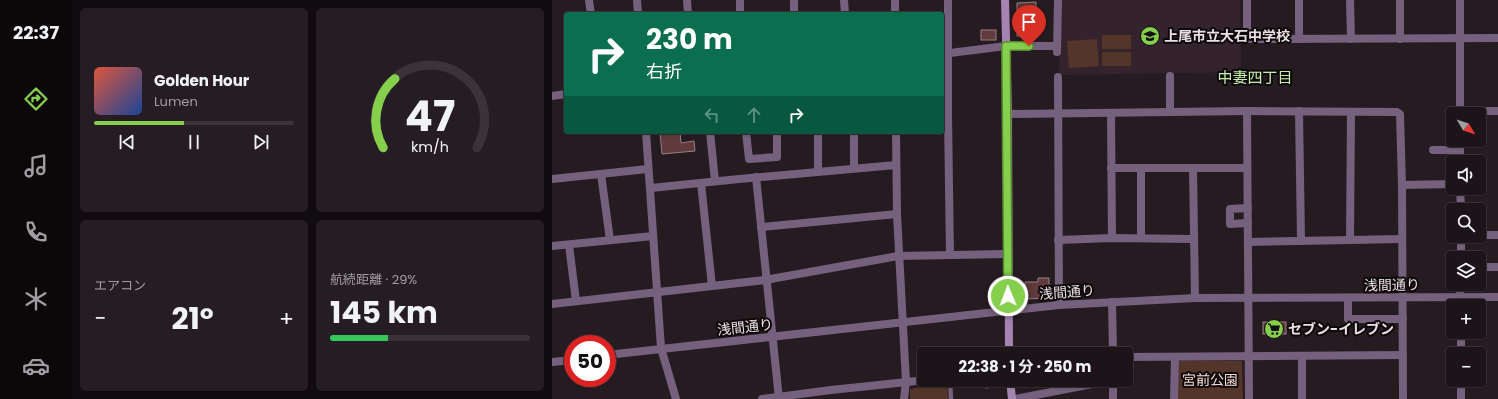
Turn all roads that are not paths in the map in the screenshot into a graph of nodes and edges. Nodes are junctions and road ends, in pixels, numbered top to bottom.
1 (590, 0) edge
2 (637, 0) edge
3 (687, 0) edge
4 (740, 0) edge
5 (794, 0) edge
6 (844, 0) edge
7 (895, 0) edge
8 (948, 0) edge
9 (1005, 0) edge
10 (1058, 0) edge
11 (1247, 0) edge
12 (1299, 0) edge
13 (1350, 0) edge
14 (1400, 0) edge
15 (1460, 0) edge
16 (591, 12) edge
17 (638, 12) edge
18 (688, 12) edge
19 (740, 12) edge
20 (794, 12) edge
21 (844, 12) edge
22 (895, 12) edge
23 (1498, 38) edge
24 (1299, 39) junction
25 (1351, 39) junction
26 (1400, 39) junction
27 (1460, 39) junction
28 (1006, 46) junction
29 (945, 54) edge
30 (1170, 76) dead end
31 (1058, 77) dead end
32 (564, 94) edge
33 (552, 96) edge
34 (1460, 107) edge
35 (1247, 111) junction
36 (1486, 111) edge
37 (1498, 111) edge
38 (1170, 112) junction
39 (1299, 112) junction
40 (1351, 112) junction
41 (1058, 113) junction
42 (1111, 113) junction
43 (1008, 114) junction
44 (945, 116) edge
45 (646, 134) edge
46 (710, 134) edge
47 (746, 134) edge
48 (777, 134) edge
49 (818, 134) edge
50 (854, 134) edge
51 (896, 134) edge
52 (1433, 150) dead end
53 (1460, 150) joint
54 (1460, 155) edge
55 (896, 165) junction
56 (648, 168) junction
57 (854, 168) junction
58 (1111, 168) junction
59 (1141, 168) junction
60 (1193, 168) junction
61 (1247, 168) junction
62 (818, 172) junction
63 (601, 174) junction
64 (756, 177) junction
65 (552, 179) edge
66 (715, 181) junction
67 (701, 183) junction
68 (1446, 184) edge
69 (1402, 185) junction
70 (651, 188) junction
71 (1248, 208) junction
72 (897, 214) junction
73 (1248, 223) junction
74 (761, 227) junction
75 (1486, 235) edge
76 (1498, 235) edge
77 (653, 236) junction
78 (1112, 238) junction
79 (1142, 238) junction
80 (1194, 239) junction
81 (1402, 239) junction
82 (610, 240) junction
83 (1058, 240) junction
84 (1301, 240) junction
85 (1350, 240) junction
86 (1248, 242) junction
87 (569, 245) junction
88 (552, 246) edge
89 (1007, 254) junction
90 (950, 255) junction
91 (898, 256) junction
92 (1486, 267) edge
93 (1498, 267) edge
94 (765, 280) junction
95 (712, 286) junction
96 (1460, 291) edge
97 (657, 292) junction
98 (1460, 297) junction
99 (1498, 297) edge
100 (1195, 298) junction
101 (1249, 298) junction
102 (1348, 298) junction
103 (1403, 298) junction
104 (576, 301) junction
105 (1112, 302) junction
106 (552, 304) edge
107 (1058, 305) junction
108 (1008, 310) junction
109 (1403, 319) junction
110 (902, 324) junction
111 (772, 337) junction
112 (1009, 347) edge
113 (1113, 347) edge
114 (661, 348) junction
115 (616, 354) edge
116 (1403, 355) junction
117 (1249, 356) junction
118 (1302, 356) junction
119 (1133, 357) edge
120 (1175, 357) junction
121 (564, 361) edge
122 (552, 362) edge
123 (917, 381) edge
124 (906, 382) junction
125 (950, 387) edge
126 (1011, 387) edge
127 (1077, 387) edge
128 (1113, 387) edge
129 (1461, 387) edge
130 (778, 398) edge
131 (676, 399) edge
132 (762, 399) edge
133 (904, 399) edge
134 (951, 399) edge
135 (1012, 399) edge
136 (1015, 399) edge
137 (1113, 399) edge
138 (1174, 399) edge
139 (1249, 399) edge
140 (1302, 399) edge
141 (1403, 399) edge
142 (1461, 399) edge

1 - 16 street
2 - 17 street
3 - 18 street
4 - 19 street
5 - 20 street
6 - 21 street
7 - 22 street
8 - 29 street
9 - 28 main road
10 - 28 street
11 - 24 street
12 - 24 street
13 - 25 street
14 - 26 street
15 - 27 street
23 - 27 street
24 - 25 street
25 - 26 street
26 - 27 street
27 - 34 street
28 - 29 street
28 - 43 main road
29 - 44 street
30 - 38 street
31 - 41 street
32 - 33 street
35 - 38 street
35 - 39 street
35 - 61 street
36 - 37 street
38 - 42 street
39 - 40 street
39 - 84 street
40 - 69 street
40 - 85 street
41 - 42 street
41 - 43 street
41 - 83 street
42 - 58 street
43 - 89 main road
44 - 90 street
45 - 56 street
46 - 66 street
47 - 48 street
49 - 62 street
50 - 57 street
51 - 55 street
52 - 53 street
53 - 54 street
55 - 57 street
55 - 72 street
56 - 63 street
56 - 70 street
57 - 62 street
58 - 59 street
58 - 78 street
59 - 60 street
59 - 79 street
60 - 61 street
60 - 80 street
61 - 71 street
62 - 64 street
63 - 65 street
63 - 82 street
64 - 66 street
64 - 74 street
66 - 67 street
67 - 70 street
67 - 95 street
68 - 69 street
69 - 81 street
70 - 77 street
71 - 73 street
71 - 73 street
72 - 74 street
72 - 91 street
73 - 86 street
74 - 94 street
75 - 76 street
77 - 82 street
77 - 97 street
78 - 79 street
78 - 83 street
79 - 80 street
80 - 100 street
81 - 85 street
81 - 103 street
82 - 87 street
83 - 107 street
84 - 85 street
84 - 86 street
86 - 101 street
87 - 88 street
87 - 104 street
89 - 90 street
89 - 108 main road
90 - 91 street
91 - 94 street
91 - 110 street
92 - 93 street
94 - 95 street
94 - 111 street
95 - 97 street
96 - 98 street
97 - 104 street
97 - 114 street
98 - 99 street, 浅間通り
98 - 103 street, 浅間通り
100 - 101 street, 浅間通り
100 - 105 street, 浅間通り
101 - 102 street, 浅間通り
101 - 117 street
102 - 103 street, 浅間通り
102 - 109 street
103 - 109 street
104 - 106 street
105 - 107 street, 浅間通り
105 - 113 street
107 - 108 street, 浅間通り
108 - 110 street, 浅間通り
108 - 112 main road
109 - 116 street
110 - 111 street, 浅間通り
110 - 124 street
111 - 114 street, 浅間通り
111 - 130 street
114 - 115 street, 浅間通り
114 - 131 street
116 - 118 street
116 - 141 street
117 - 118 street
117 - 120 street
117 - 139 street
118 - 140 street
119 - 120 street
120 - 138 street
121 - 122 street
123 - 124 street
124 - 130 street
124 - 133 street
125 - 134 lane
126 - 135 main road
127 - 136 street
128 - 137 street
129 - 142 street
130 - 132 street

